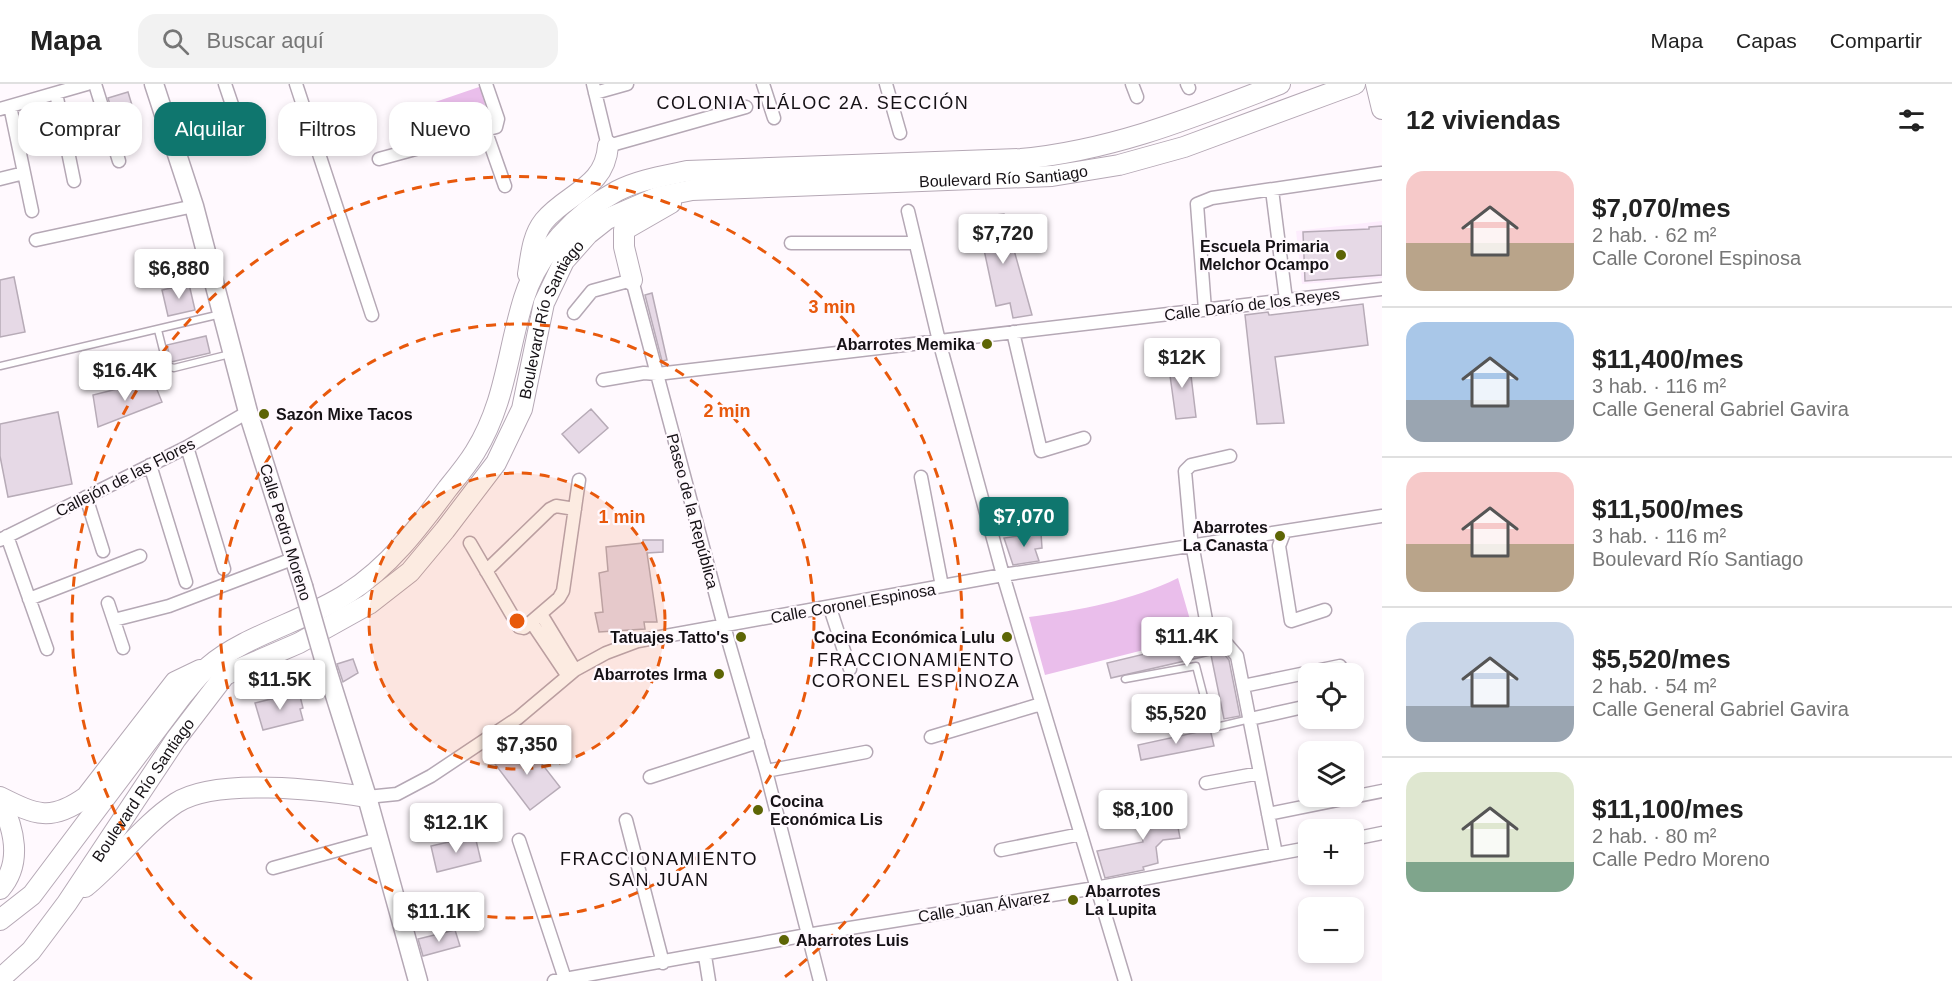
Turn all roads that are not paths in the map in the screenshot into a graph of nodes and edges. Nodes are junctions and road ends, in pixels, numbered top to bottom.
1 (87, 84) edge
2 (95, 84) edge
3 (154, 84) edge
4 (225, 84) edge
5 (296, 84) edge
6 (486, 84) edge
7 (627, 84) edge
8 (763, 84) edge
9 (886, 84) edge
10 (1132, 84) edge
11 (1280, 84) edge
12 (1355, 84) edge
13 (1376, 84) edge
14 (594, 88) edge
15 (56, 93) junction
16 (1137, 97) dead end
17 (231, 102) edge
18 (1381, 106) edge
19 (5, 107) edge
20 (746, 107) dead end
21 (774, 118) dead end
22 (492, 129) edge
23 (900, 133) dead end
24 (608, 146) junction
25 (492, 149) edge
26 (391, 156) edge
27 (379, 159) dead end
28 (119, 161) dead end
29 (24, 173) junction
30 (1382, 173) edge
31 (0, 178) edge
32 (74, 181) dead end
33 (505, 186) dead end
34 (692, 190) junction
35 (1272, 190) junction
36 (194, 206) junction
37 (32, 211) dead end
38 (908, 211) dead end
39 (36, 240) dead end
40 (790, 243) dead end
41 (915, 243) junction
42 (632, 280) junction
43 (1382, 289) edge
44 (524, 296) junction
45 (1286, 300) junction
46 (1205, 309) junction
47 (574, 313) dead end
48 (222, 314) junction
49 (372, 315) dead end
50 (158, 330) junction
51 (1012, 332) junction
52 (939, 341) junction
53 (232, 353) junction
54 (0, 366) edge
55 (657, 374) junction
56 (603, 380) dead end
57 (248, 412) junction
58 (1084, 438) dead end
59 (187, 447) junction
60 (1230, 456) dead end
61 (150, 465) junction
62 (921, 477) dead end
63 (579, 480) dead end
64 (86, 498) junction
65 (575, 509) junction
66 (1382, 516) edge
67 (1284, 533) junction
68 (4, 538) edge
69 (470, 543) dead end
70 (1193, 546) junction
71 (103, 551) dead end
72 (140, 556) dead end
73 (295, 558) junction
74 (224, 568) dead end
75 (486, 571) junction
76 (1003, 575) junction
77 (186, 582) dead end
78 (942, 586) junction
79 (29, 599) junction
80 (108, 603) dead end
81 (830, 608) junction
82 (1325, 610) dead end
83 (537, 619) junction
84 (114, 620) junction
85 (724, 626) junction
86 (123, 648) dead end
87 (46, 649) dead end
88 (208, 666) junction
89 (850, 669) dead end
90 (571, 673) junction
91 (1298, 675) edge
92 (1125, 679) dead end
93 (1243, 686) junction
94 (1041, 704) junction
95 (1298, 708) edge
96 (1250, 719) junction
97 (931, 737) dead end
98 (758, 742) junction
99 (866, 752) dead end
100 (766, 771) junction
101 (1260, 773) junction
102 (650, 777) dead end
103 (1206, 783) dead end
104 (1382, 791) edge
105 (367, 797) junction
106 (0, 798) edge
107 (1268, 814) junction
108 (626, 820) dead end
109 (1382, 833) edge
110 (1081, 834) junction
111 (1364, 837) edge
112 (378, 839) junction
113 (519, 840) dead end
114 (1001, 850) dead end
115 (1298, 850) edge
116 (1276, 854) junction
117 (273, 868) dead end
118 (1095, 888) junction
119 (0, 889) edge
120 (67, 903) junction
121 (0, 920) edge
122 (807, 935) junction
123 (705, 956) junction
124 (663, 963) junction
125 (610, 976) edge
126 (0, 979) edge
127 (560, 980) edge
128 (418, 981) edge
129 (709, 981) edge
130 (820, 981) edge
131 (1125, 981) edge

1 - 15 street
2 - 28 street
3 - 36 street, Calle Pedro Moreno
4 - 17 street
5 - 49 street
6 - 22 street
7 - 14 street
8 - 21 street
9 - 23 street
10 - 16 street
11 - 44 main road, Boulevard Río Santiago
12 - 34 main road, Boulevard Río Santiago
13 - 18 main road
14 - 24 street
15 - 19 street
15 - 32 street
19 - 29 street
20 - 24 street
24 - 44 main road
25 - 33 street
26 - 27 street
29 - 31 street
29 - 37 street
30 - 35 street
34 - 42 main road
34 - 120 main road, Boulevard Río Santiago
35 - 45 street
35 - 46 street
36 - 39 street
36 - 48 street, Calle Pedro Moreno
38 - 41 street
40 - 41 street
41 - 52 street
42 - 47 street
42 - 55 street, Paseo de la República
43 - 45 street, Calle Darío de los Reyes
44 - 88 main road, Boulevard Río Santiago
45 - 46 street, Calle Darío de los Reyes
46 - 51 street, Calle Darío de los Reyes
48 - 50 lane
48 - 53 street, Calle Pedro Moreno
50 - 53 lane
50 - 54 lane
51 - 52 street, Calle Darío de los Reyes
51 - 58 street
52 - 55 street, Calle Darío de los Reyes
52 - 76 street
53 - 57 street, Calle Pedro Moreno
55 - 56 street, Calle Darío de los Reyes
55 - 85 street, Paseo de la República
57 - 59 street, Callejón de las Flores
57 - 73 street, Calle Pedro Moreno
59 - 61 street, Callejón de las Flores
59 - 74 street
60 - 70 street
61 - 64 street, Callejón de las Flores
61 - 77 street
62 - 78 street
63 - 65 street
64 - 68 street, Callejón de las Flores
64 - 71 street
65 - 75 street
65 - 83 street
66 - 67 street, Calle Coronel Espinosa
67 - 70 street, Calle Coronel Espinosa
67 - 82 street
68 - 79 street
69 - 75 street
70 - 76 street, Calle Coronel Espinosa
70 - 93 street
72 - 79 street
73 - 84 street
73 - 105 street, Calle Pedro Moreno, bridge
75 - 83 street
76 - 78 street, Calle Coronel Espinosa
76 - 94 street
78 - 81 street, Calle Coronel Espinosa
79 - 87 street
80 - 84 street
81 - 85 street, Calle Coronel Espinosa
81 - 89 street
83 - 90 street
84 - 86 street
85 - 90 street, Calle Coronel Espinosa
85 - 98 street, Paseo de la República
88 - 106 main road
88 - 121 main road, Boulevard Río Santiago
90 - 105 street, Calle Coronel Espinosa
91 - 93 street
92 - 96 lane
93 - 96 street
94 - 97 street
94 - 110 street
95 - 96 street
96 - 101 street
98 - 100 street, Paseo de la República
98 - 102 street
99 - 100 street
100 - 122 street, Paseo de la República
101 - 103 street
101 - 107 street
104 - 107 street
105 - 112 street, Calle Pedro Moreno
105 - 120 main road
106 - 119 main road
107 - 116 street
108 - 124 street
109 - 111 street
110 - 114 street
110 - 118 street
112 - 117 street
112 - 128 street, Calle Pedro Moreno
113 - 127 street
115 - 116 street, Calle Juan Álvarez
116 - 118 street, Calle Juan Álvarez
118 - 122 street, Calle Juan Álvarez
118 - 131 street
120 - 126 main road, Boulevard Río Santiago
122 - 123 street, Calle Juan Álvarez
122 - 130 street, Paseo de la República
123 - 124 street, Calle Juan Álvarez
123 - 129 street
124 - 125 street, Calle Juan Álvarez
125 - 127 street, Calle Juan Álvarez

